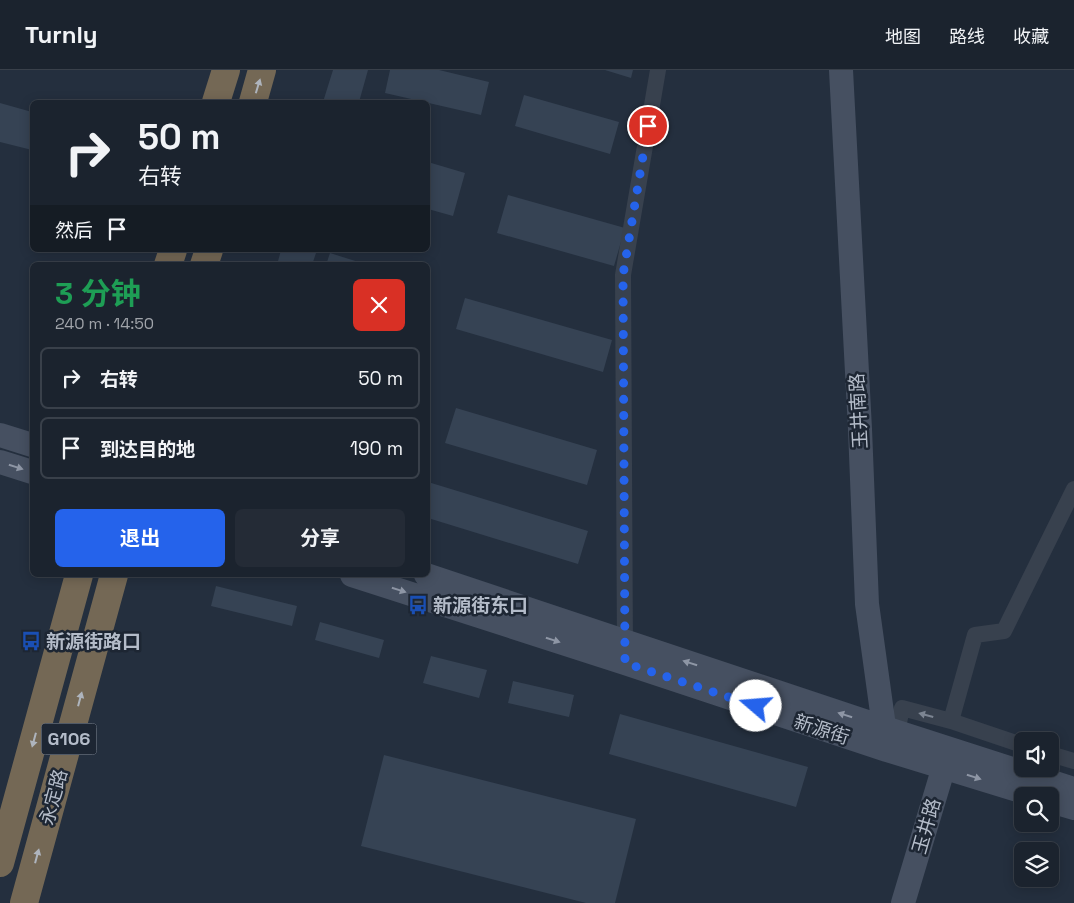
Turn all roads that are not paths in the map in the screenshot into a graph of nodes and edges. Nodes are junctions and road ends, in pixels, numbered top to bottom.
1 (226, 70) edge
2 (262, 70) edge
3 (658, 70) edge
4 (841, 70) edge
5 (217, 100) edge
6 (253, 100) edge
7 (0, 435) edge
8 (30, 444) edge
9 (0, 462) edge
10 (30, 471) edge
11 (1074, 489) edge
12 (78, 577) edge
13 (113, 577) edge
14 (359, 577) edge
15 (430, 577) edge
16 (625, 652) junction
17 (951, 722) junction
18 (890, 737) junction
19 (1014, 742) edge
20 (1059, 757) edge
21 (946, 758) junction
22 (1074, 762) edge
23 (1015, 787) edge
24 (1074, 790) edge
25 (1059, 803) edge
26 (1074, 808) edge
27 (0, 864) edge
28 (24, 903) edge
29 (903, 903) edge

1 - 5 highway
6 -> 2 highway
3 - 16 street
4 - 18 main road, 玉井南路
7 - 8 main road
9 -> 10 main road
11 - 17 street
12 -> 27 highway, 永定路 / G106
28 -> 13 highway, 永定路 / G106
14 -> 16 main road, 新源街
15 - 16 main road, 新源街
16 - 18 main road, 新源街
17 -> 18 street
17 - 19 street
18 - 21 main road, 新源街
20 - 22 street
21 -> 23 main road, 新源街
21 - 24 main road, 新源街
21 - 29 main road, 玉井路
25 - 26 main road

